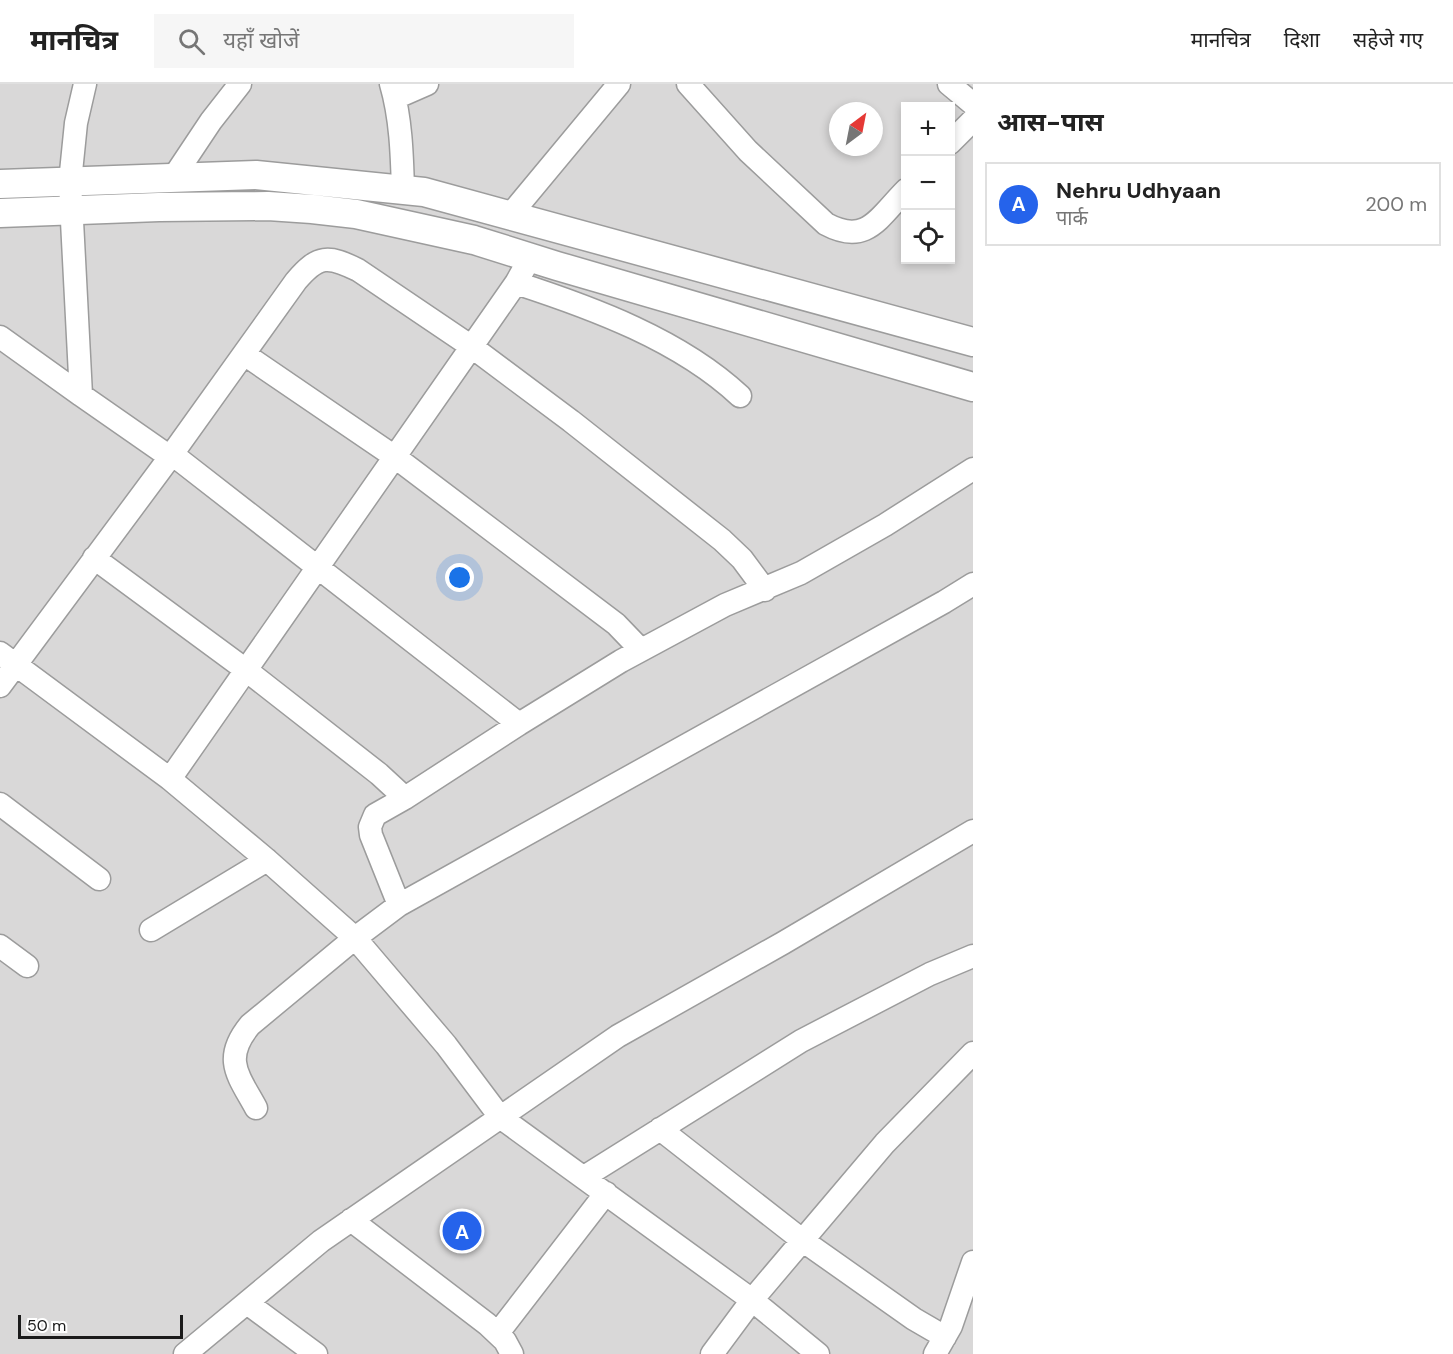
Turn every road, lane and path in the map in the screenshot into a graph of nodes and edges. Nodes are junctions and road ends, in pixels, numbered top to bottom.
1 (85, 84) edge
2 (240, 84) edge
3 (427, 84) edge
4 (620, 84) edge
5 (688, 84) edge
6 (949, 84) edge
7 (393, 91) edge
8 (973, 104) edge
9 (973, 120) edge
10 (955, 139) edge
11 (173, 178) junction
12 (70, 182) junction
13 (0, 184) edge
14 (403, 190) junction
15 (901, 195) edge
16 (72, 210) junction
17 (0, 213) edge
18 (511, 214) junction
19 (530, 258) junction
20 (516, 283) junction
21 (0, 337) edge
22 (973, 342) edge
23 (472, 347) junction
24 (244, 354) junction
25 (973, 387) edge
26 (81, 395) junction
27 (740, 396) dead end
28 (171, 456) junction
29 (395, 457) junction
30 (973, 469) edge
31 (94, 558) junction
32 (317, 568) junction
33 (973, 584) edge
34 (765, 590) junction
35 (641, 650) junction
36 (8, 659) edge
37 (246, 670) junction
38 (0, 686) edge
39 (519, 724) junction
40 (170, 779) junction
41 (405, 798) junction
42 (0, 804) edge
43 (973, 831) edge
44 (267, 860) junction
45 (99, 879) dead end
46 (399, 905) junction
47 (151, 930) dead end
48 (355, 938) junction
49 (0, 946) edge
50 (973, 956) edge
51 (27, 966) dead end
52 (973, 1053) edge
53 (256, 1108) dead end
54 (500, 1117) junction
55 (660, 1129) junction
56 (584, 1177) junction
57 (606, 1193) junction
58 (351, 1220) junction
59 (802, 1240) junction
60 (973, 1262) edge
61 (752, 1300) junction
62 (247, 1303) junction
63 (498, 1333) junction
64 (940, 1346) edge
65 (185, 1354) edge
66 (316, 1354) edge
67 (512, 1354) edge
68 (712, 1354) edge
69 (818, 1354) edge

1 - 12 street
2 - 11 street
3 - 7 street
4 - 18 street
5 - 15 street
6 - 8 street
7 - 14 street
9 - 10 street
11 - 12 street
11 - 14 street
12 - 13 street
12 - 16 street
14 - 18 street
16 - 17 street
16 - 19 street
16 - 26 street
18 - 22 street
19 - 20 street
19 - 25 street
20 - 23 street
20 - 27 street
21 - 26 street
23 - 24 street
23 - 29 street
23 - 34 street
24 - 28 street
24 - 29 street
26 - 28 street
28 - 31 street
28 - 32 street
29 - 32 street
29 - 35 street
30 - 34 street
31 - 36 street
31 - 37 street
32 - 37 street
32 - 39 street
33 - 46 street
34 - 35 street
35 - 39 street
36 - 38 street
36 - 40 street
37 - 40 street
37 - 41 street
39 - 41 street
40 - 44 street
41 - 46 street
42 - 45 street
43 - 54 street
44 - 47 street
44 - 48 street
46 - 48 street
48 - 53 street
48 - 54 street
49 - 51 street
50 - 55 street
52 - 59 street
54 - 56 street
54 - 58 street
55 - 56 street
55 - 59 street
56 - 57 street
57 - 61 street
57 - 63 street
58 - 62 street
58 - 63 street
59 - 61 street
59 - 64 street
60 - 64 street
61 - 68 street
61 - 69 street
62 - 65 street
62 - 66 street
63 - 67 street

